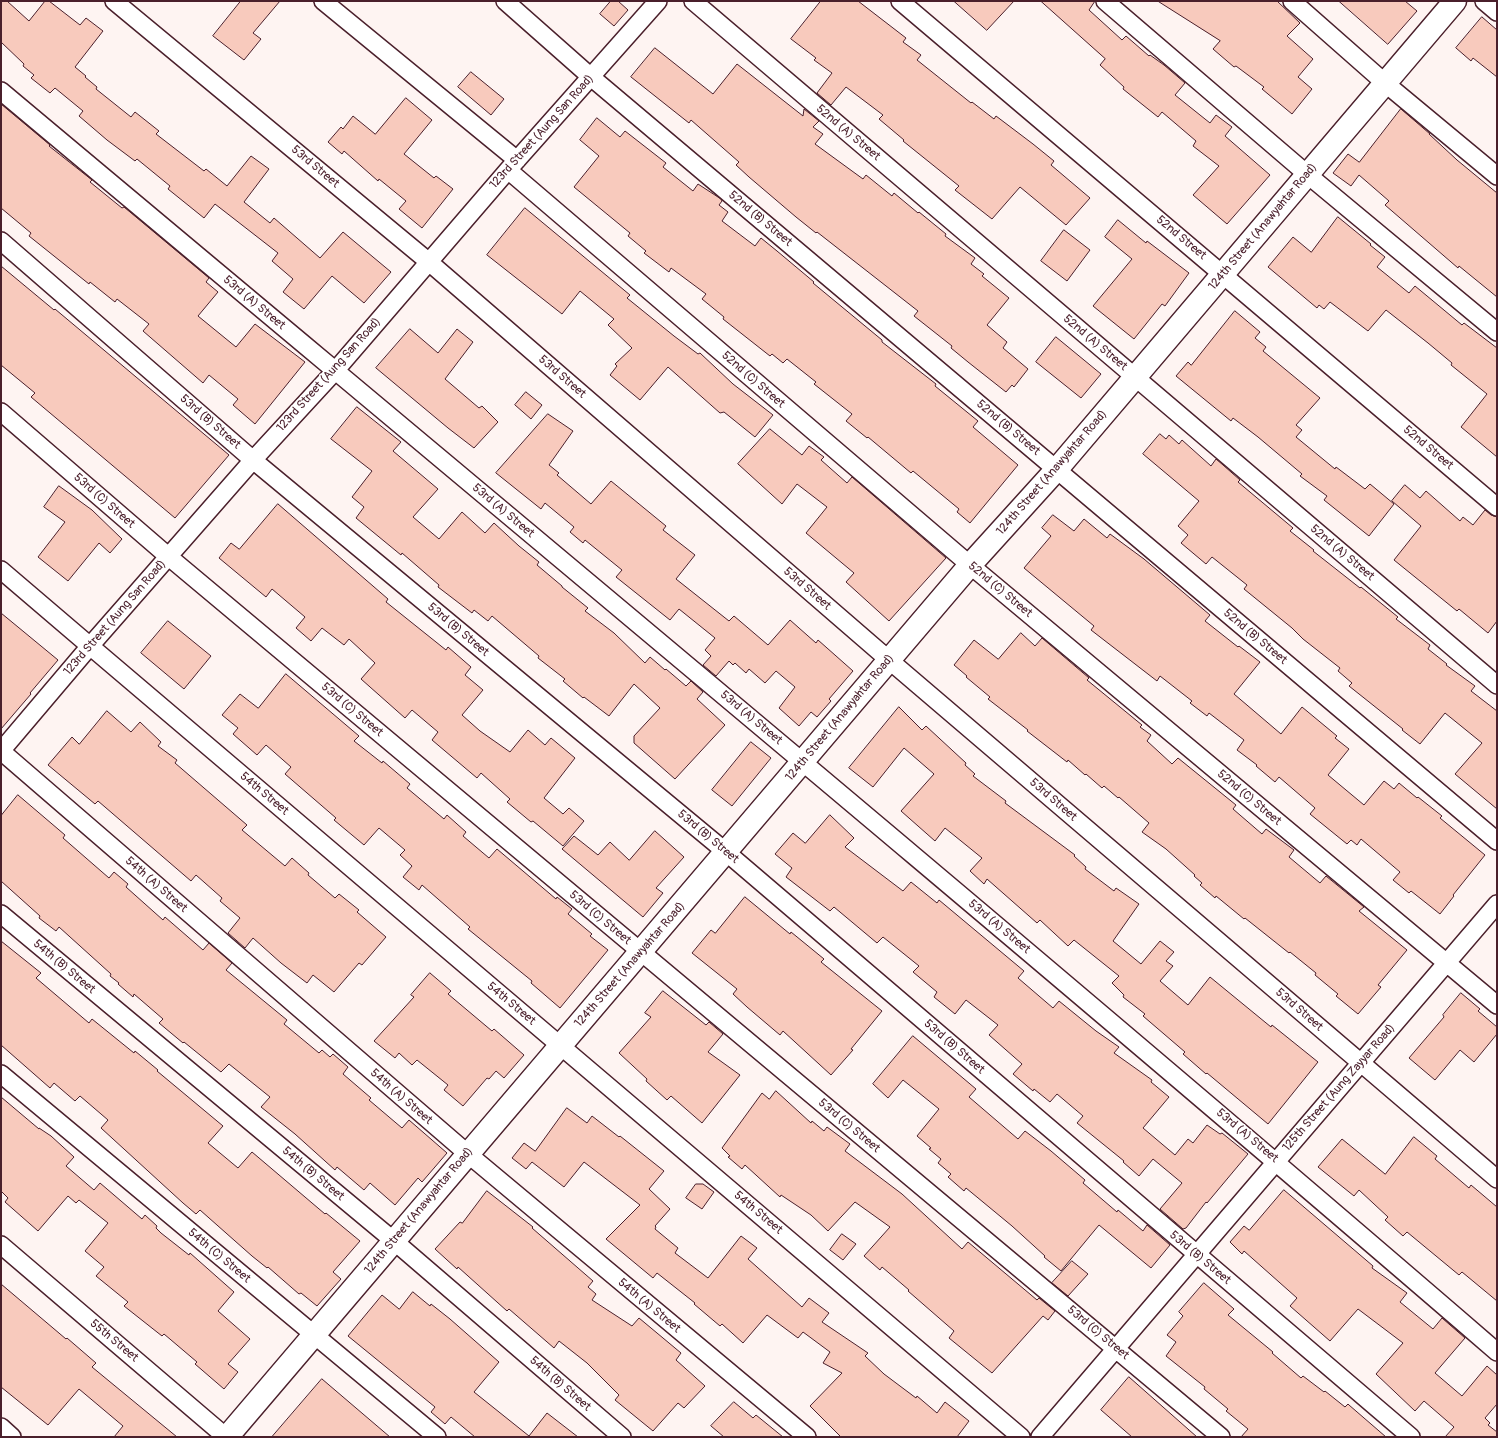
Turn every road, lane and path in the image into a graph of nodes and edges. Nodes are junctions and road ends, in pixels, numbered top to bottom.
1 (114, 1) edge
2 (323, 1) edge
3 (505, 1) edge
4 (658, 1) edge
5 (694, 1) edge
6 (900, 1) edge
7 (1105, 1) edge
8 (1292, 1) edge
9 (1455, 1) edge
10 (1484, 1) edge
11 (1497, 12) edge
12 (591, 77) junction
13 (1385, 83) junction
14 (1, 91) edge
15 (512, 165) junction
16 (1308, 175) junction
17 (1497, 176) edge
18 (1, 241) edge
19 (429, 262) junction
20 (1223, 274) junction
21 (1497, 332) edge
22 (335, 370) junction
23 (1135, 378) junction
24 (1, 412) edge
25 (253, 460) junction
26 (1057, 469) junction
27 (1497, 507) edge
28 (168, 557) junction
29 (970, 565) junction
30 (1, 570) edge
31 (90, 646) junction
32 (889, 660) junction
33 (1497, 685) edge
34 (1, 751) edge
35 (803, 762) junction
36 (1497, 841) edge
37 (726, 852) junction
38 (1497, 904) edge
39 (1, 914) edge
40 (641, 952) junction
41 (1447, 962) junction
42 (1497, 1005) edge
43 (561, 1046) junction
44 (1360, 1063) junction
45 (1, 1074) edge
46 (468, 1154) junction
47 (1276, 1161) junction
48 (1497, 1179) edge
49 (394, 1241) junction
50 (1, 1245) edge
51 (1196, 1255) junction
52 (314, 1335) junction
53 (1116, 1348) junction
54 (1497, 1352) edge
55 (1, 1427) edge
56 (12, 1437) edge
57 (227, 1437) edge
58 (437, 1437) edge
59 (622, 1437) edge
60 (807, 1437) edge
61 (1021, 1437) edge
62 (1040, 1437) edge
63 (1221, 1437) edge
64 (1411, 1437) edge

1 - 19 street, 53rd Street
2 - 15 street, 52nd (C) Street
3 - 12 street, 52nd (B) Street
4 - 12 street, 123rd Street (Aung San Road)
5 - 23 street, 52nd (A) Street
6 - 20 street, 52nd Street
7 - 16 street
8 - 13 street
9 - 13 street, 124th Street (Anawyahtar Road)
10 - 11 street
12 - 15 street, 123rd Street (Aung San Road)
12 - 26 street, 52nd (B) Street
13 - 16 street, 124th Street (Anawyahtar Road)
13 - 17 street
14 - 22 street, 53rd (A) Street
15 - 19 street, 123rd Street (Aung San Road)
15 - 29 street, 52nd (C) Street
16 - 20 street, 124th Street (Anawyahtar Road)
16 - 21 street
18 - 25 street, 53rd (B) Street
19 - 22 street, 123rd Street (Aung San Road)
19 - 32 street, 53rd Street
20 - 23 street, 124th Street (Anawyahtar Road)
20 - 27 street, 52nd Street
22 - 25 street, 123rd Street (Aung San Road)
22 - 35 street, 53rd (A) Street
23 - 26 street, 124th Street (Anawyahtar Road)
23 - 33 street, 52nd (A) Street
24 - 28 street, 53rd (C) Street
25 - 28 street, 123rd Street (Aung San Road)
25 - 37 street, 53rd (B) Street
26 - 29 street, 124th Street (Anawyahtar Road)
26 - 36 street, 52nd (B) Street
28 - 31 street, 123rd Street (Aung San Road)
28 - 40 street, 53rd (C) Street
29 - 32 street, 124th Street (Anawyahtar Road)
29 - 41 street, 52nd (C) Street
30 - 31 street, 54th Street
31 - 34 street, 123rd Street (Aung San Road)
31 - 43 street, 54th Street
32 - 35 street, 124th Street (Anawyahtar Road)
32 - 44 street, 53rd Street
34 - 46 street, 54th (A) Street
35 - 37 street, 124th Street (Anawyahtar Road)
35 - 47 street, 53rd (A) Street
37 - 40 street, 124th Street (Anawyahtar Road)
37 - 51 street, 53rd (B) Street
38 - 41 street, 125th Street (Aung Zayyar Road)
39 - 49 street, 54th (B) Street
40 - 43 street, 124th Street (Anawyahtar Road)
40 - 53 street, 53rd (C) Street
41 - 42 street, 52nd (C) Street
41 - 44 street, 125th Street (Aung Zayyar Road)
43 - 46 street, 124th Street (Anawyahtar Road)
43 - 61 street, 54th Street
44 - 47 street, 125th Street (Aung Zayyar Road)
44 - 48 street, 53rd Street
45 - 52 street, 54th (C) Street
46 - 49 street, 124th Street (Anawyahtar Road)
46 - 60 street, 54th (A) Street
47 - 51 street, 125th Street (Aung Zayyar Road)
47 - 54 street, 53rd (A) Street
49 - 52 street, 124th Street (Anawyahtar Road)
49 - 59 street, 54th (B) Street
50 - 57 street, 55th Street
51 - 53 street, 125th Street (Aung Zayyar Road)
51 - 64 street, 53rd (B) Street
52 - 57 street, 124th Street (Anawyahtar Road)
52 - 58 street, 54th (C) Street
53 - 62 street, 125th Street (Aung Zayyar Road)
53 - 63 street, 53rd (C) Street
55 - 56 street

